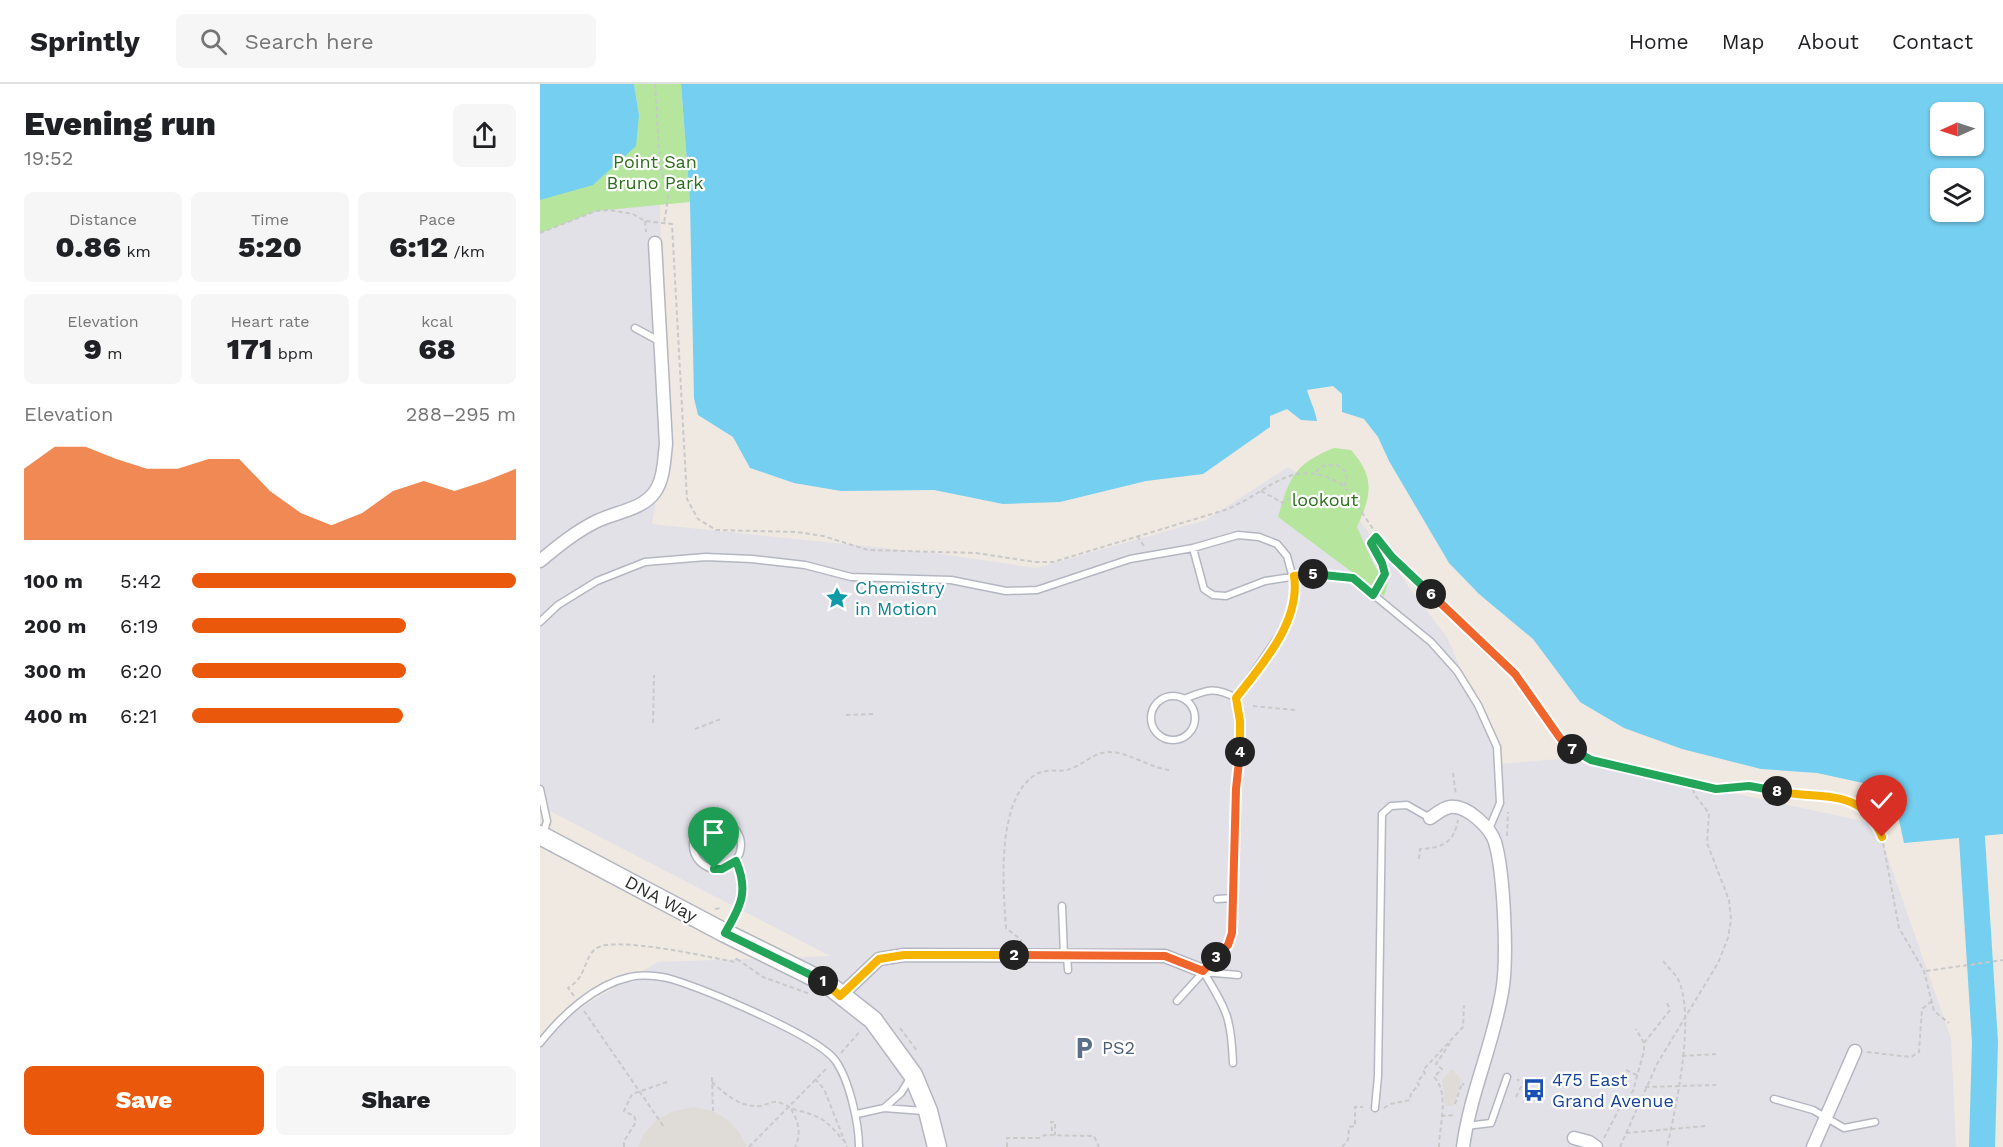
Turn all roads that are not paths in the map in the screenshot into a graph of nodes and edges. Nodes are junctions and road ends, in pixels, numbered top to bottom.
1 (656, 243) dead end
2 (635, 328) dead end
3 (659, 341) junction
4 (1193, 548) junction
5 (540, 561) edge
6 (1294, 576) junction
7 (540, 622) edge
8 (1236, 698) junction
9 (1184, 699) junction
10 (540, 789) edge
11 (1430, 818) joint
12 (1488, 830) junction
13 (541, 836) edge
14 (736, 861) junction
15 (1233, 898) junction
16 (1217, 899) dead end
17 (1062, 906) dead end
18 (725, 933) junction
19 (1066, 955) junction
20 (1068, 970) dead end
21 (1203, 971) junction
22 (1238, 975) dead end
23 (840, 996) junction
24 (1177, 1001) dead end
25 (540, 1043) edge
26 (1855, 1051) road end
27 (1233, 1063) dead end
28 (913, 1075) junction
29 (1508, 1077) dead end
30 (1774, 1099) dead end
31 (884, 1108) junction
32 (1378, 1108) road end
33 (928, 1111) junction
34 (857, 1114) junction
35 (1824, 1117) junction
36 (1463, 1120) junction
37 (1875, 1122) dead end
38 (1574, 1138) dead end
39 (859, 1147) edge
40 (937, 1147) edge
41 (1463, 1147) edge
42 (1595, 1147) edge
43 (1814, 1147) edge

1 - 3 street
2 - 3 lane
3 - 5 street
4 - 6 lane
4 - 6 lane
4 - 7 lane
6 - 8 lane
6 - 12 lane
8 - 9 lane
8 - 15 lane
9 - 9 lane
10 - 13 lane
11 - 12 street
11 - 32 lane
12 - 36 street
13 - 18 main road, DNA Way
14 - 14 lane
14 - 18 lane
15 - 16 lane
15 - 21 lane
17 - 19 lane
18 - 23 main road, DNA Way
19 - 20 lane
19 - 21 street
19 - 23 street
21 - 22 lane
21 - 24 lane
21 - 27 lane
23 - 28 main road, DNA Way
25 - 34 lane
26 - 35 street
28 - 31 lane
28 - 33 main road, DNA Way
29 - 36 lane
30 - 35 lane
31 - 33 lane
31 - 34 lane
33 - 40 main road, DNA Way
34 - 39 lane
35 - 37 lane
35 - 43 street
36 - 41 street
38 - 42 street

